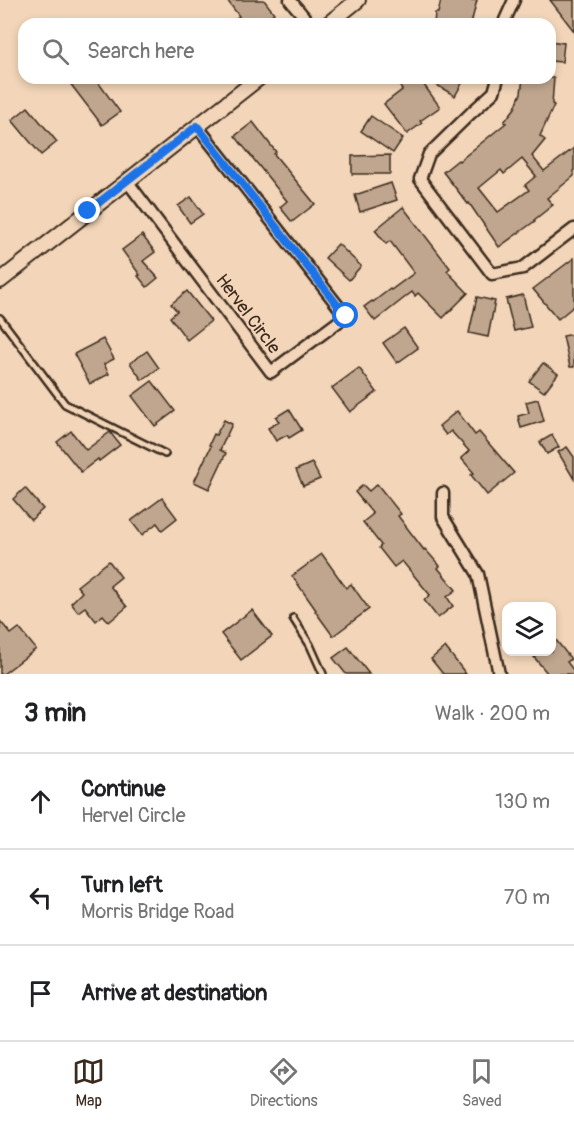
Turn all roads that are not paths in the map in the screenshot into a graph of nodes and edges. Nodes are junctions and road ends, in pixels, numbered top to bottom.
1 (290, 0) edge
2 (358, 0) edge
3 (514, 0) edge
4 (305, 18) edge
5 (336, 18) edge
6 (506, 18) edge
7 (251, 84) edge
8 (496, 84) edge
9 (197, 126) junction
10 (127, 181) junction
11 (574, 229) edge
12 (0, 281) edge
13 (0, 318) edge
14 (165, 454) dead end
15 (443, 493) dead end
16 (293, 618) dead end
17 (323, 674) edge
18 (499, 674) edge

1 - 4 street
2 - 5 street
3 - 6 street
7 - 9 street
8 - 11 street
9 - 10 street
9 - 10 street, Hervel Circle
10 - 12 street
13 - 14 lane
15 - 18 street
16 - 17 lane

